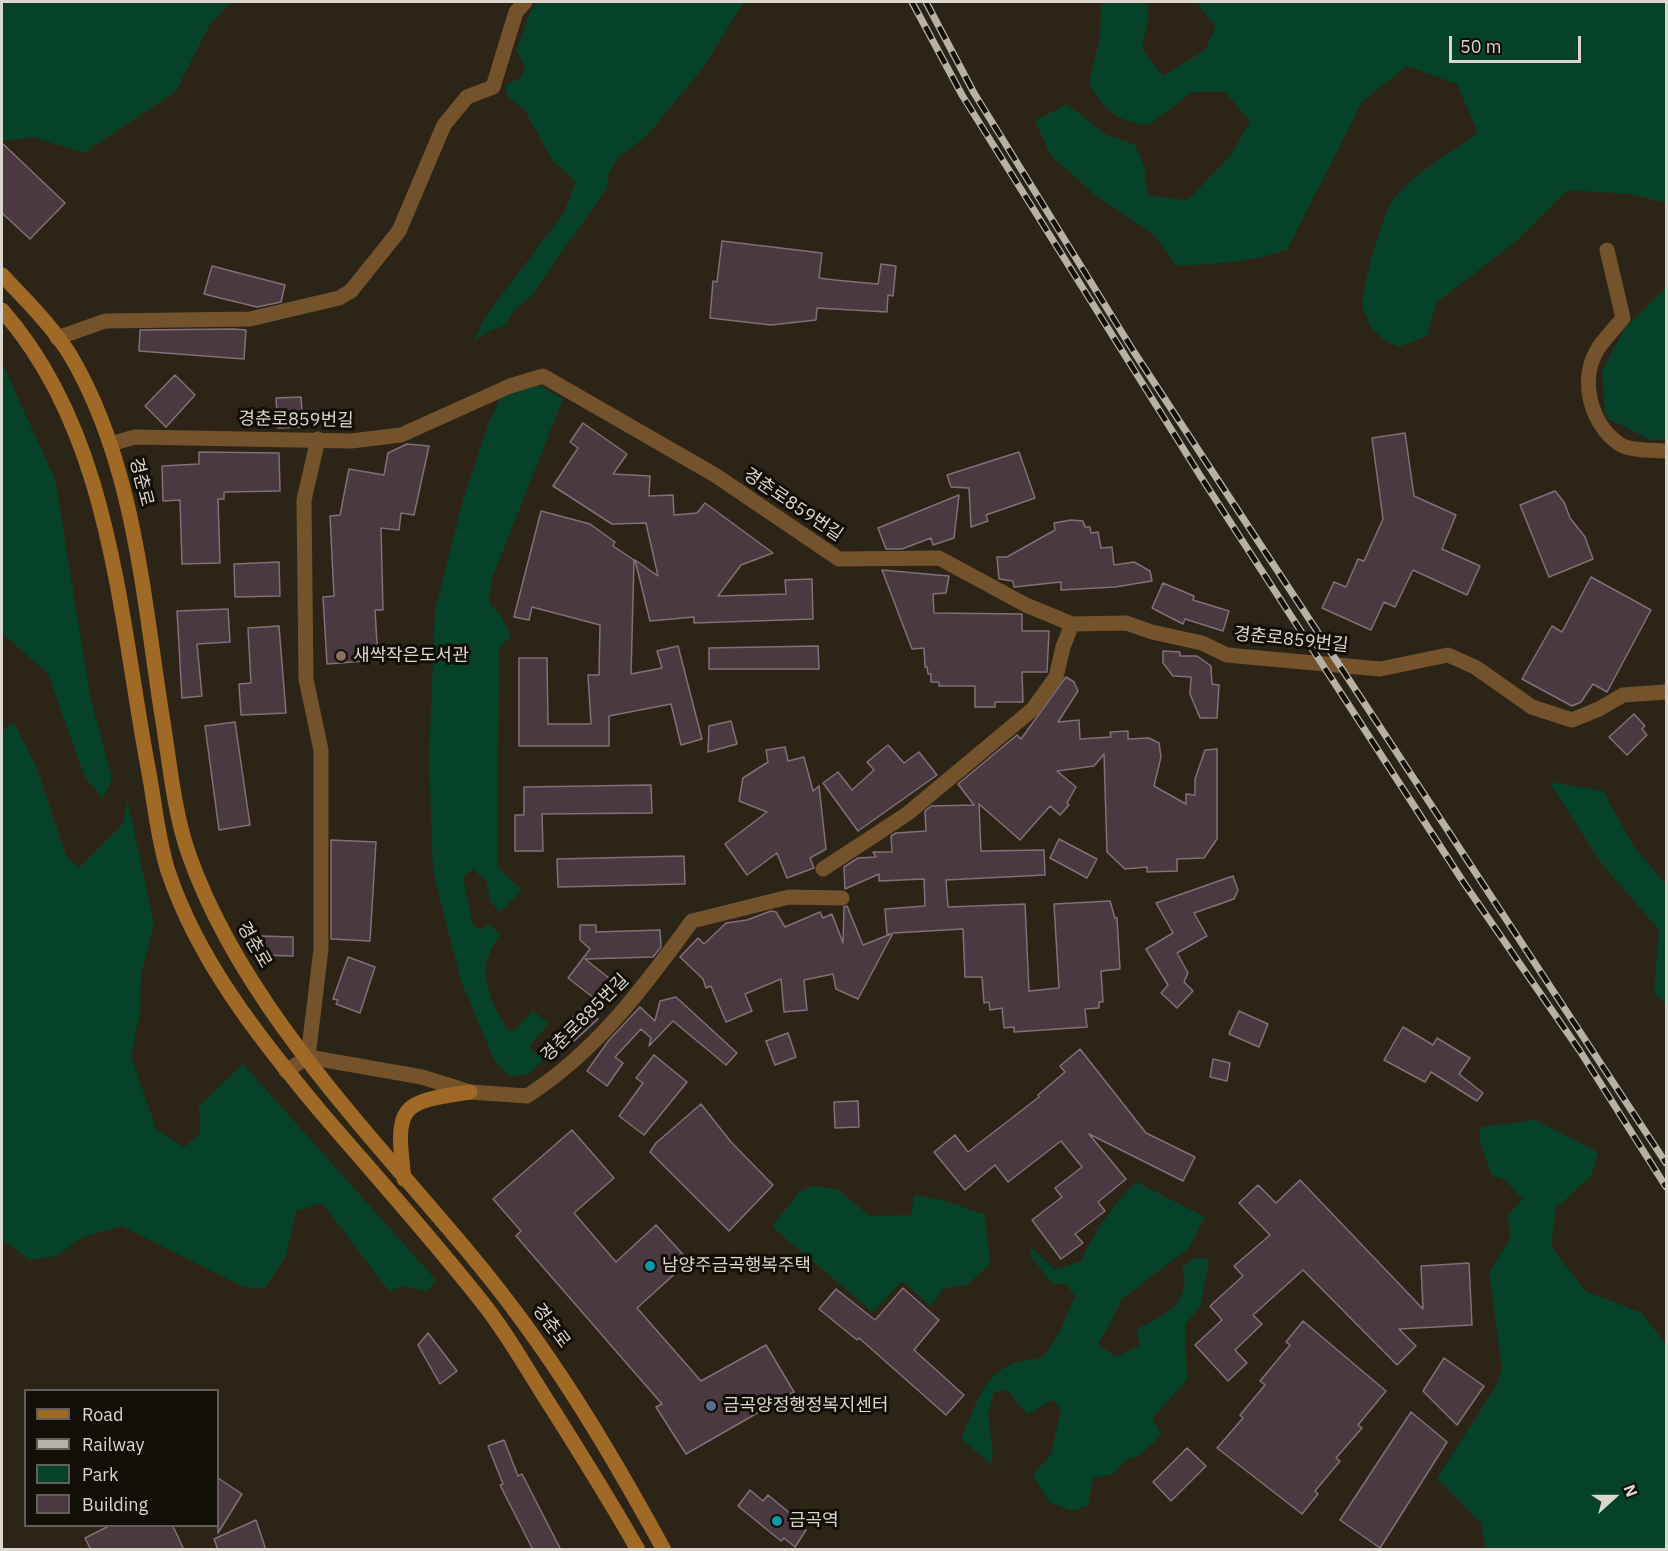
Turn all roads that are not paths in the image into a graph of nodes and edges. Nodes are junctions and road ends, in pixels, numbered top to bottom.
1 (525, 2) edge
2 (1607, 250) dead end
3 (2, 275) edge
4 (2, 310) edge
5 (57, 338) junction
6 (318, 439) junction
7 (110, 444) junction
8 (1666, 451) edge
9 (1072, 624) junction
10 (1666, 692) edge
11 (824, 869) dead end
12 (842, 898) dead end
13 (308, 1057) junction
14 (286, 1071) junction
15 (470, 1092) junction
16 (405, 1179) junction
17 (638, 1550) edge
18 (664, 1550) edge

1 - 5 street
2 - 8 street
3 - 5 street, 경춘로
4 - 14 street
5 - 7 street, 경춘로
6 - 7 street, 경춘로859번길
6 - 9 street, 경춘로859번길
6 - 13 street
7 - 13 street, 경춘로
9 - 10 street, 경춘로859번길
9 - 11 street
12 - 15 street, 경춘로885번길
13 - 14 street
13 - 15 street, 경춘로885번길
13 - 16 street, 경춘로
14 - 17 street
15 - 16 street
16 - 18 street, 경춘로

